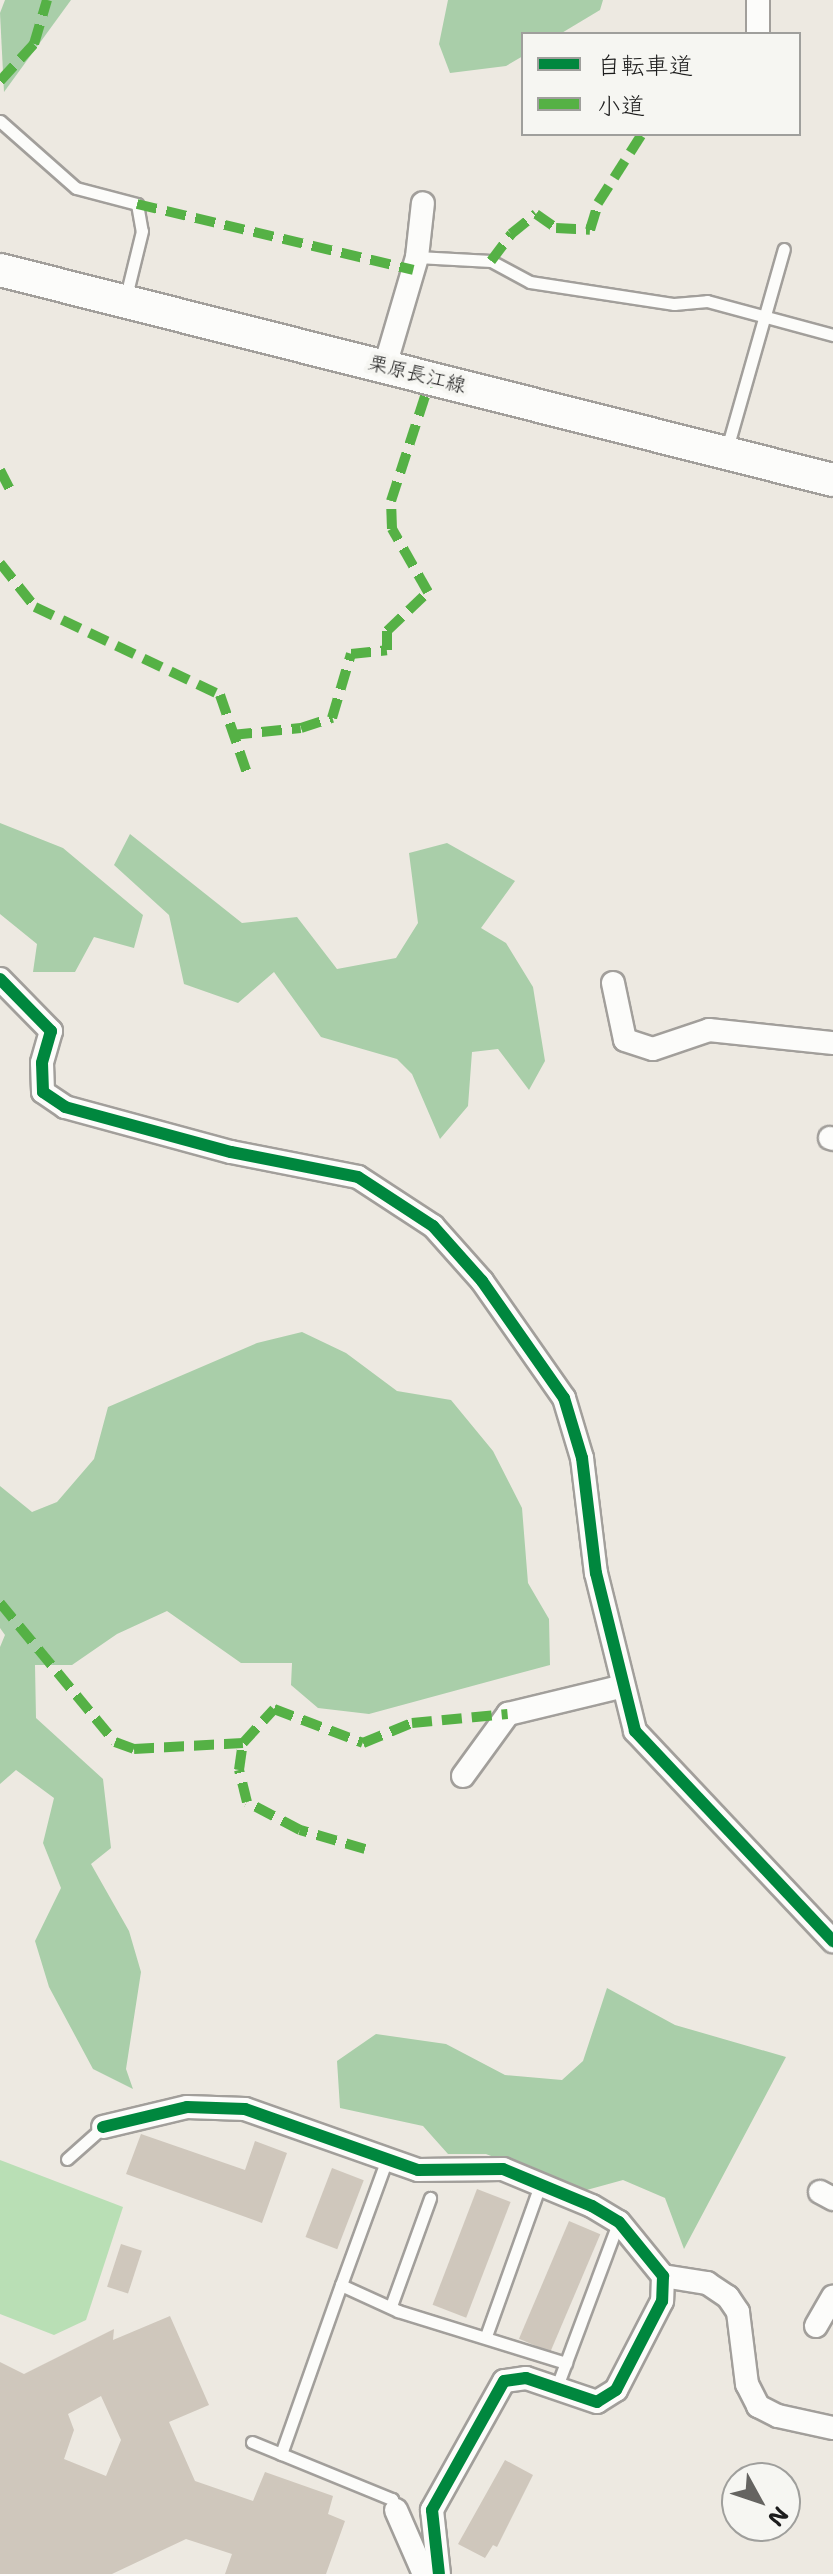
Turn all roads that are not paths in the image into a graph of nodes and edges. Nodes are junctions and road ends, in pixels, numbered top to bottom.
1 (758, 0) edge
2 (758, 32) edge
3 (0, 121) edge
4 (423, 203) dead end
5 (784, 249) dead end
6 (417, 257) junction
7 (0, 270) edge
8 (125, 301) junction
9 (764, 317) junction
10 (833, 335) edge
11 (385, 366) junction
12 (725, 453) junction
13 (833, 480) edge
14 (0, 979) edge
15 (613, 983) dead end
16 (833, 1043) edge
17 (620, 1687) junction
18 (463, 1776) dead end
19 (833, 1941) edge
20 (103, 2127) joint
21 (67, 2159) dead end
22 (387, 2159) junction
23 (540, 2185) junction
24 (430, 2198) dead end
25 (619, 2222) junction
26 (663, 2276) junction
27 (341, 2285) junction
28 (833, 2296) edge
29 (391, 2306) junction
30 (816, 2326) dead end
31 (486, 2336) junction
32 (566, 2363) junction
33 (556, 2389) junction
34 (833, 2428) edge
35 (252, 2442) dead end
36 (281, 2454) junction
37 (396, 2510) joint
38 (424, 2574) edge
39 (439, 2574) edge

1 - 2 street
3 - 8 lane
4 - 6 street
5 - 9 lane
6 - 9 lane
6 - 11 street
7 - 8 main road, 栗原長江線
8 - 11 main road, 栗原長江線
9 - 10 lane
9 - 12 lane
11 - 12 main road, 栗原長江線
12 - 13 main road, 栗原長江線
14 - 17 street
15 - 16 street
17 - 18 street
17 - 19 street
20 - 21 lane
20 - 22 street
22 - 23 street
22 - 27 lane
23 - 25 street
23 - 31 lane
24 - 29 lane
25 - 26 street
25 - 32 lane
26 - 33 street
26 - 34 street
27 - 29 lane
27 - 36 lane
28 - 30 street
29 - 31 lane
31 - 32 lane
32 - 33 lane
33 - 39 street
35 - 36 lane
36 - 37 lane
37 - 38 street

